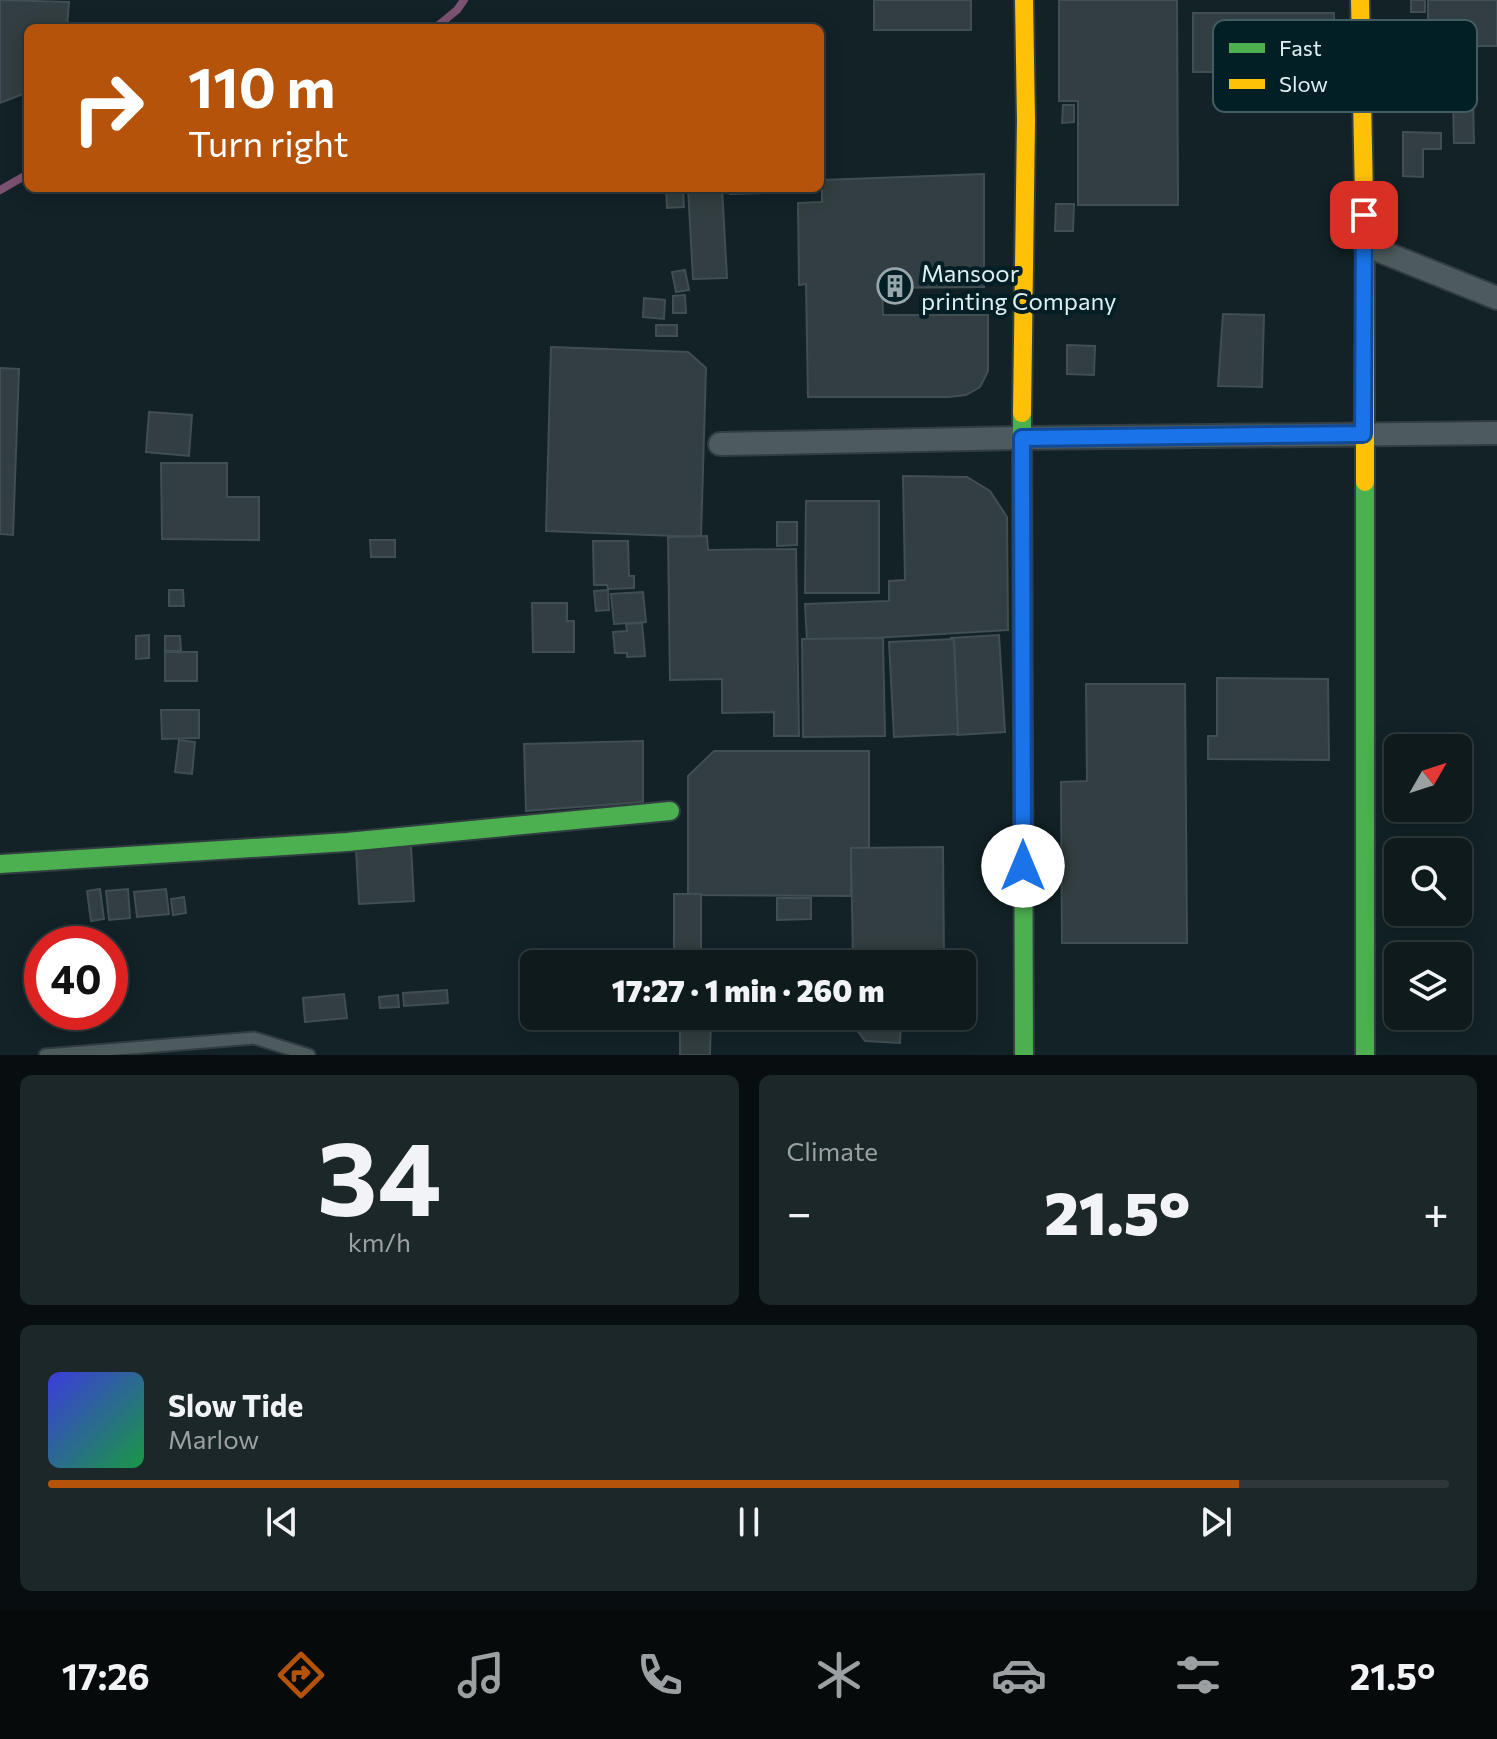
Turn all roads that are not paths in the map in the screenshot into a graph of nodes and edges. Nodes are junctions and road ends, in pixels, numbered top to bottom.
1 (1024, 0) edge
2 (1360, 0) edge
3 (1360, 20) edge
4 (1362, 112) edge
5 (1365, 245) junction
6 (1497, 298) edge
7 (1497, 433) edge
8 (1363, 434) junction
9 (1022, 438) junction
10 (720, 444) dead end
11 (670, 811) dead end
12 (0, 864) edge
13 (45, 1055) edge
14 (309, 1055) edge
15 (1024, 1055) edge
16 (1365, 1055) edge

1 - 9 street
2 - 3 street
4 - 5 street
5 - 6 street
5 - 8 street
7 - 8 street
8 - 9 street
8 - 16 street
9 - 10 street
9 - 15 street
11 - 12 street
13 - 14 lane

